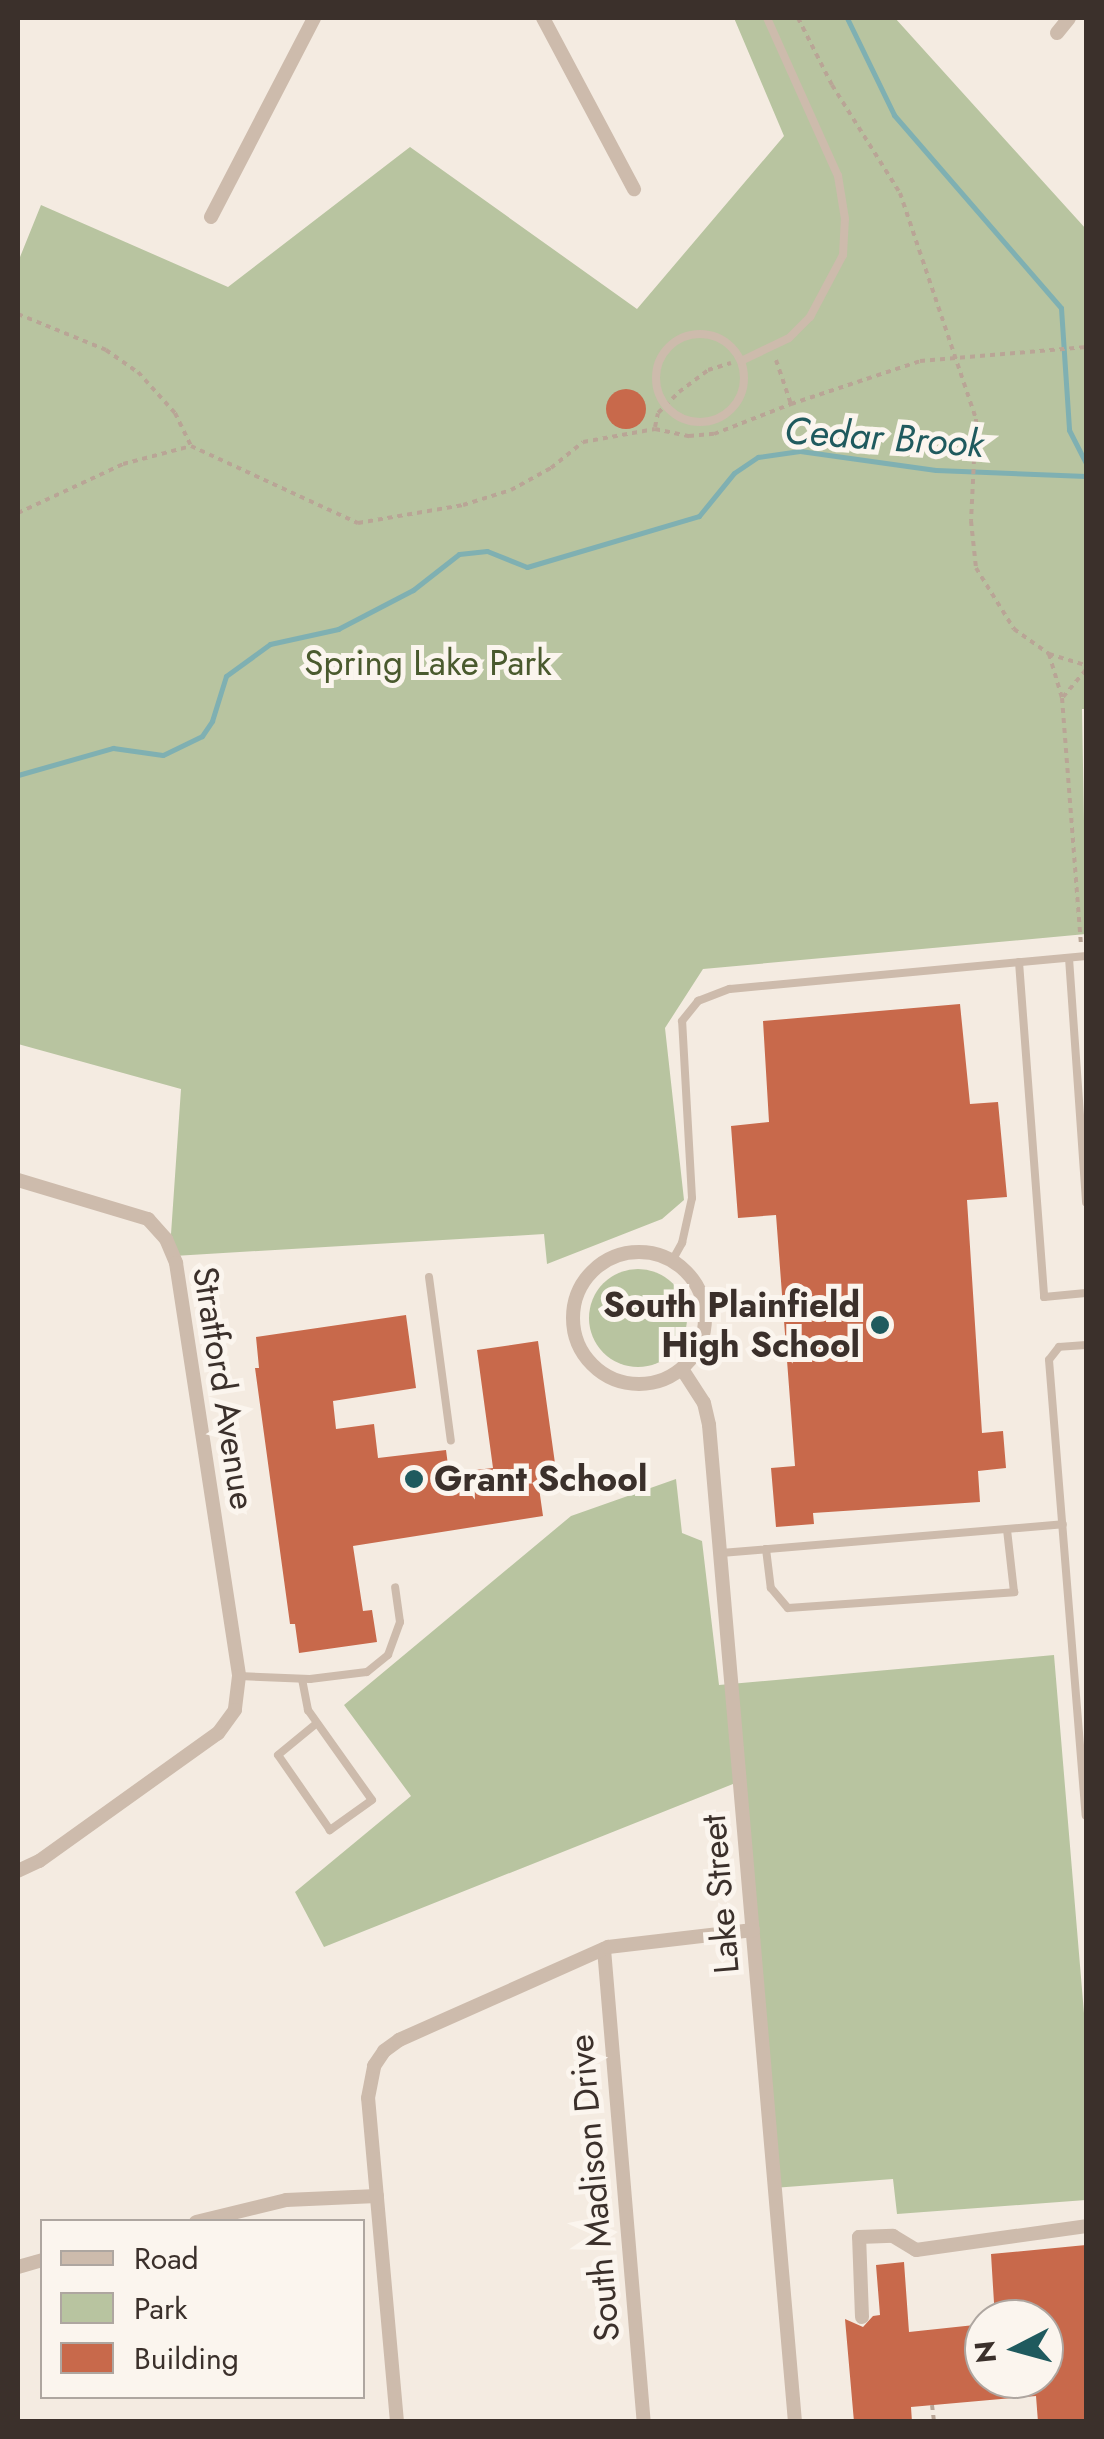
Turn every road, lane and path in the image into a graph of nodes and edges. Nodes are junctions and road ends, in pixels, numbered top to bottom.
1 (314, 18) edge
2 (543, 18) edge
3 (767, 18) edge
4 (798, 18) edge
5 (1069, 18) edge
6 (1057, 33) dead end
7 (634, 189) dead end
8 (211, 217) dead end
9 (18, 314) edge
10 (770, 347) junction
11 (1086, 347) edge
12 (954, 358) junction
13 (741, 362) junction
14 (665, 404) junction
15 (791, 404) junction
16 (654, 429) junction
17 (190, 446) junction
18 (18, 513) edge
19 (1049, 654) junction
20 (1086, 668) edge
21 (1062, 698) junction
22 (1084, 956) edge
23 (1069, 958) junction
24 (1018, 962) junction
25 (18, 1180) edge
26 (1086, 1202) edge
27 (672, 1261) junction
28 (428, 1277) dead end
29 (1086, 1294) edge
30 (1086, 1345) edge
31 (682, 1369) junction
32 (451, 1440) dead end
33 (1064, 1524) junction
34 (1007, 1530) junction
35 (766, 1549) junction
36 (722, 1553) junction
37 (395, 1587) dead end
38 (239, 1676) junction
39 (302, 1679) junction
40 (318, 1723) junction
41 (1086, 1816) edge
42 (18, 1872) edge
43 (754, 1930) junction
44 (604, 1949) junction
45 (377, 2196) junction
46 (208, 2219) edge
47 (1086, 2226) edge
48 (862, 2317) dead end
49 (932, 2405) dead end
50 (397, 2422) edge
51 (644, 2422) edge
52 (795, 2422) edge
53 (934, 2422) edge

1 - 8 street
2 - 7 street
3 - 10 lane
4 - 12 path
5 - 6 street
9 - 17 path
10 - 13 lane
10 - 15 path
11 - 12 path
12 - 15 path
12 - 19 path
13 - 14 path
13 - 14 lane
13 - 14 lane
14 - 16 path
15 - 16 path
16 - 17 path
17 - 18 path
19 - 20 path
19 - 21 path
20 - 21 path
21 - 22 path
22 - 23 lane
23 - 24 lane
23 - 26 lane
24 - 27 lane
24 - 29 lane
25 - 38 street, Stratford Avenue
27 - 31 street
27 - 31 street
28 - 32 lane
30 - 33 lane
31 - 36 street, Lake Street
33 - 34 lane
33 - 41 lane
34 - 35 lane
34 - 35 lane
35 - 36 lane
36 - 43 street, Lake Street
37 - 39 lane
38 - 39 lane
38 - 42 street, Stratford Avenue
39 - 40 lane
40 - 40 lane
43 - 44 street
43 - 52 street, Lake Street
44 - 45 street
44 - 51 street, South Madison Drive
45 - 46 street
45 - 50 street
47 - 48 street
49 - 53 path

